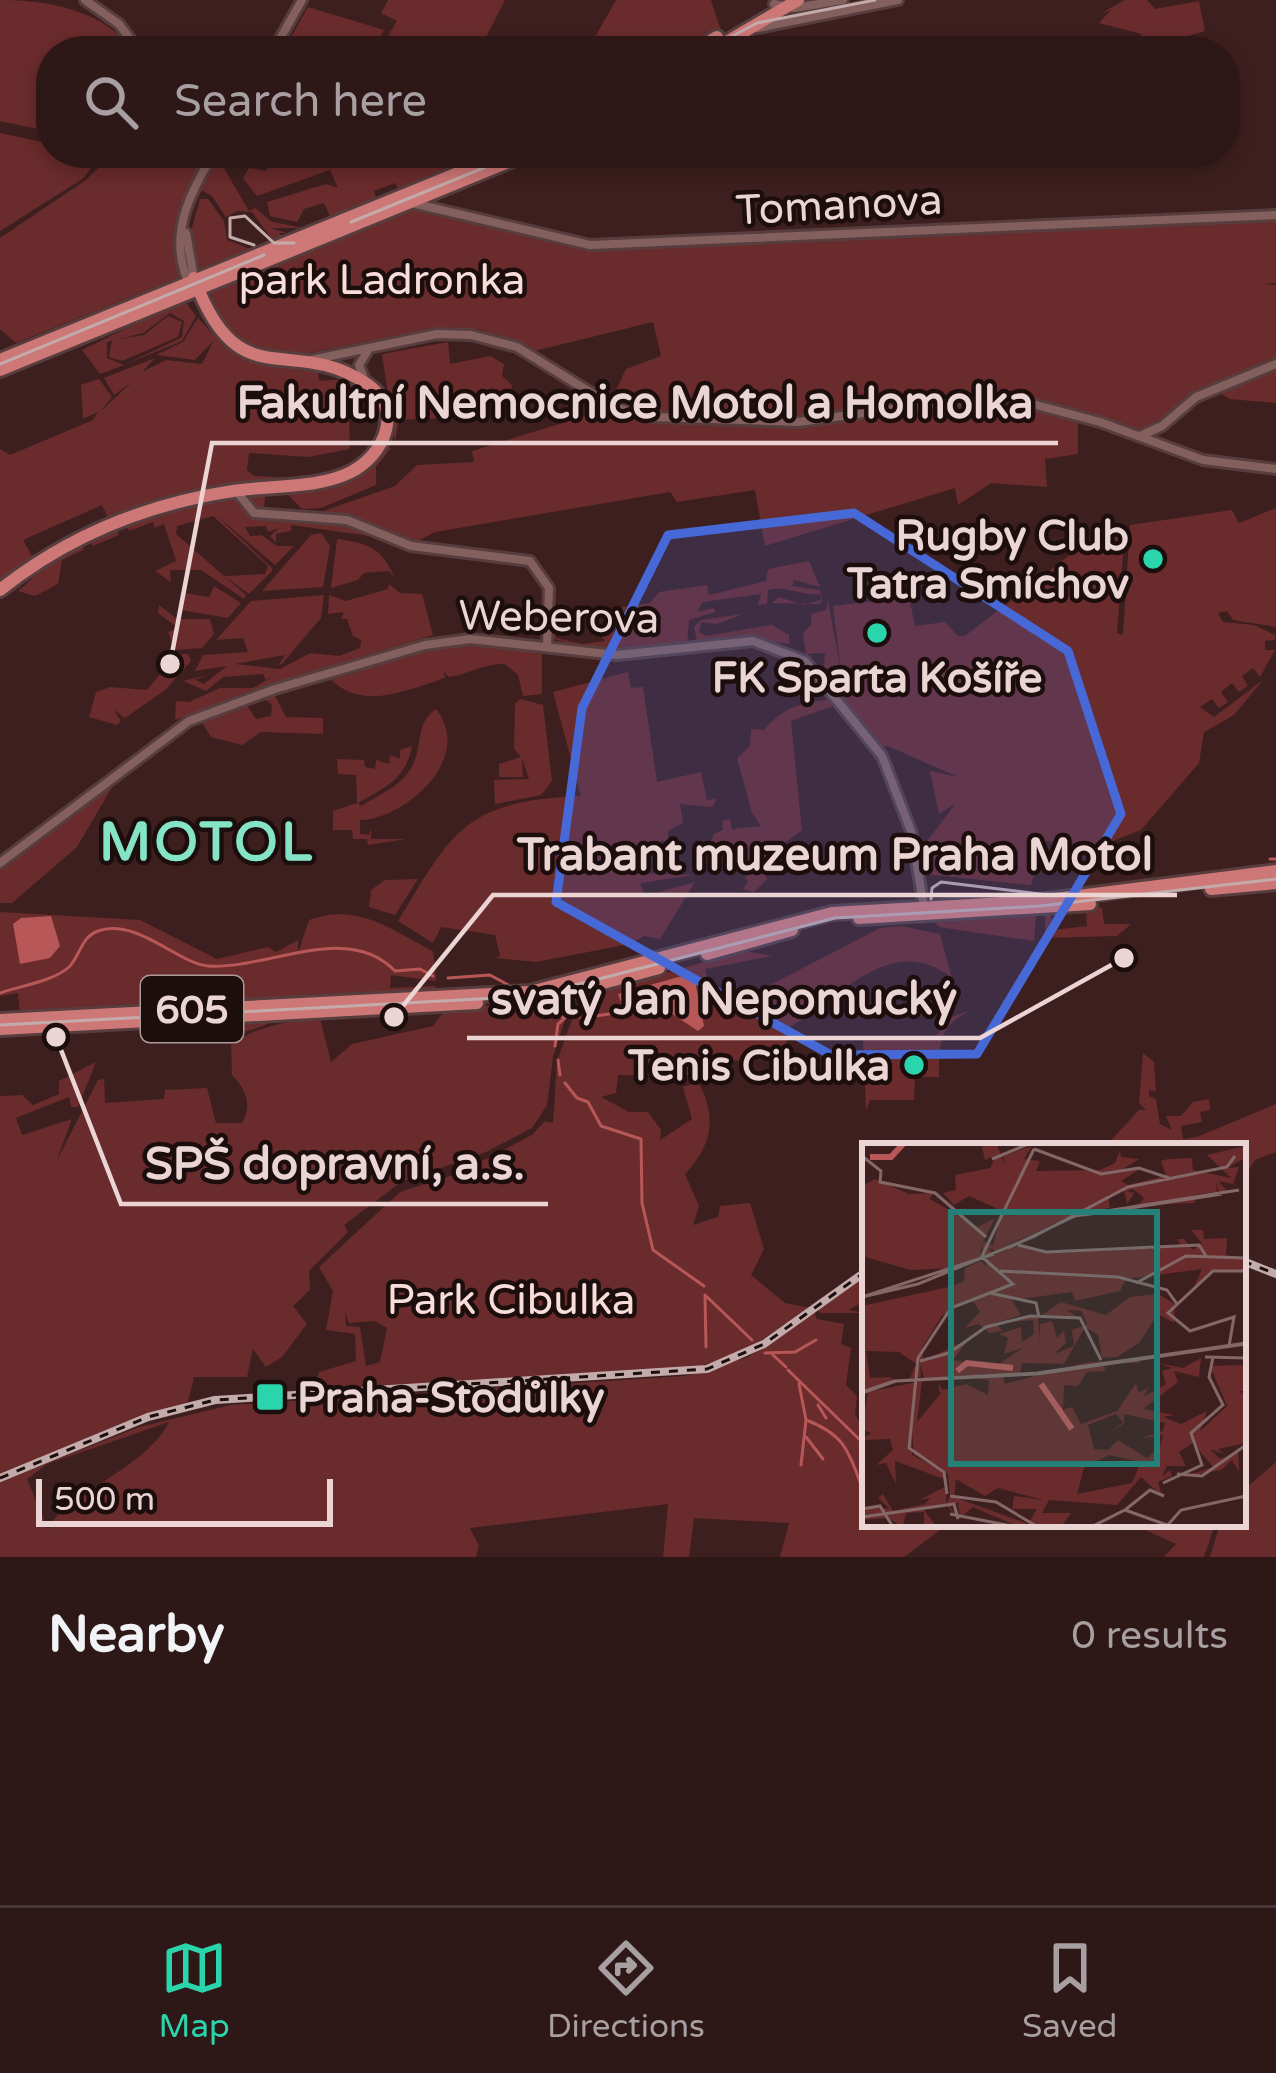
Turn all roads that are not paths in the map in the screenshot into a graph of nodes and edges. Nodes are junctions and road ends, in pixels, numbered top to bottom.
1 (85, 0) edge
2 (302, 0) edge
3 (823, 0) edge
4 (840, 0) edge
5 (898, 0) edge
6 (784, 3) edge
7 (740, 34) junction
8 (128, 36) edge
9 (282, 36) edge
10 (722, 36) edge
11 (737, 36) edge
12 (208, 168) edge
13 (473, 168) edge
14 (488, 168) edge
15 (405, 198) junction
16 (1276, 215) edge
17 (194, 285) junction
18 (370, 347) junction
19 (0, 360) edge
20 (292, 363) junction
21 (1276, 364) edge
22 (0, 370) edge
23 (368, 385) junction
24 (1162, 426) junction
25 (1138, 436) junction
26 (1160, 443) junction
27 (1276, 469) edge
28 (237, 490) junction
29 (0, 590) edge
30 (547, 647) junction
31 (0, 863) edge
32 (1276, 871) edge
33 (1276, 884) edge
34 (925, 910) junction
35 (0, 1024) edge

1 - 8 street
2 - 9 street
3 - 4 street
4 - 6 street
5 - 7 street
6 - 7 main road
6 - 10 main road
7 - 11 main road
12 - 17 street
13 - 15 main road
14 - 15 main road
15 - 16 street, Tomanova
15 - 17 main road
17 - 19 main road
17 - 20 main road
17 - 22 main road
18 - 20 street
18 - 23 street
18 - 25 street
20 - 23 main road
21 - 24 street
23 - 28 main road
24 - 25 street
24 - 26 street
25 - 26 street
26 - 27 street
28 - 29 main road
28 - 30 street
30 - 31 street, Weberova
30 - 34 street, Weberova
32 - 34 main road, 605
33 - 34 main road, 605
34 - 35 main road, 605

